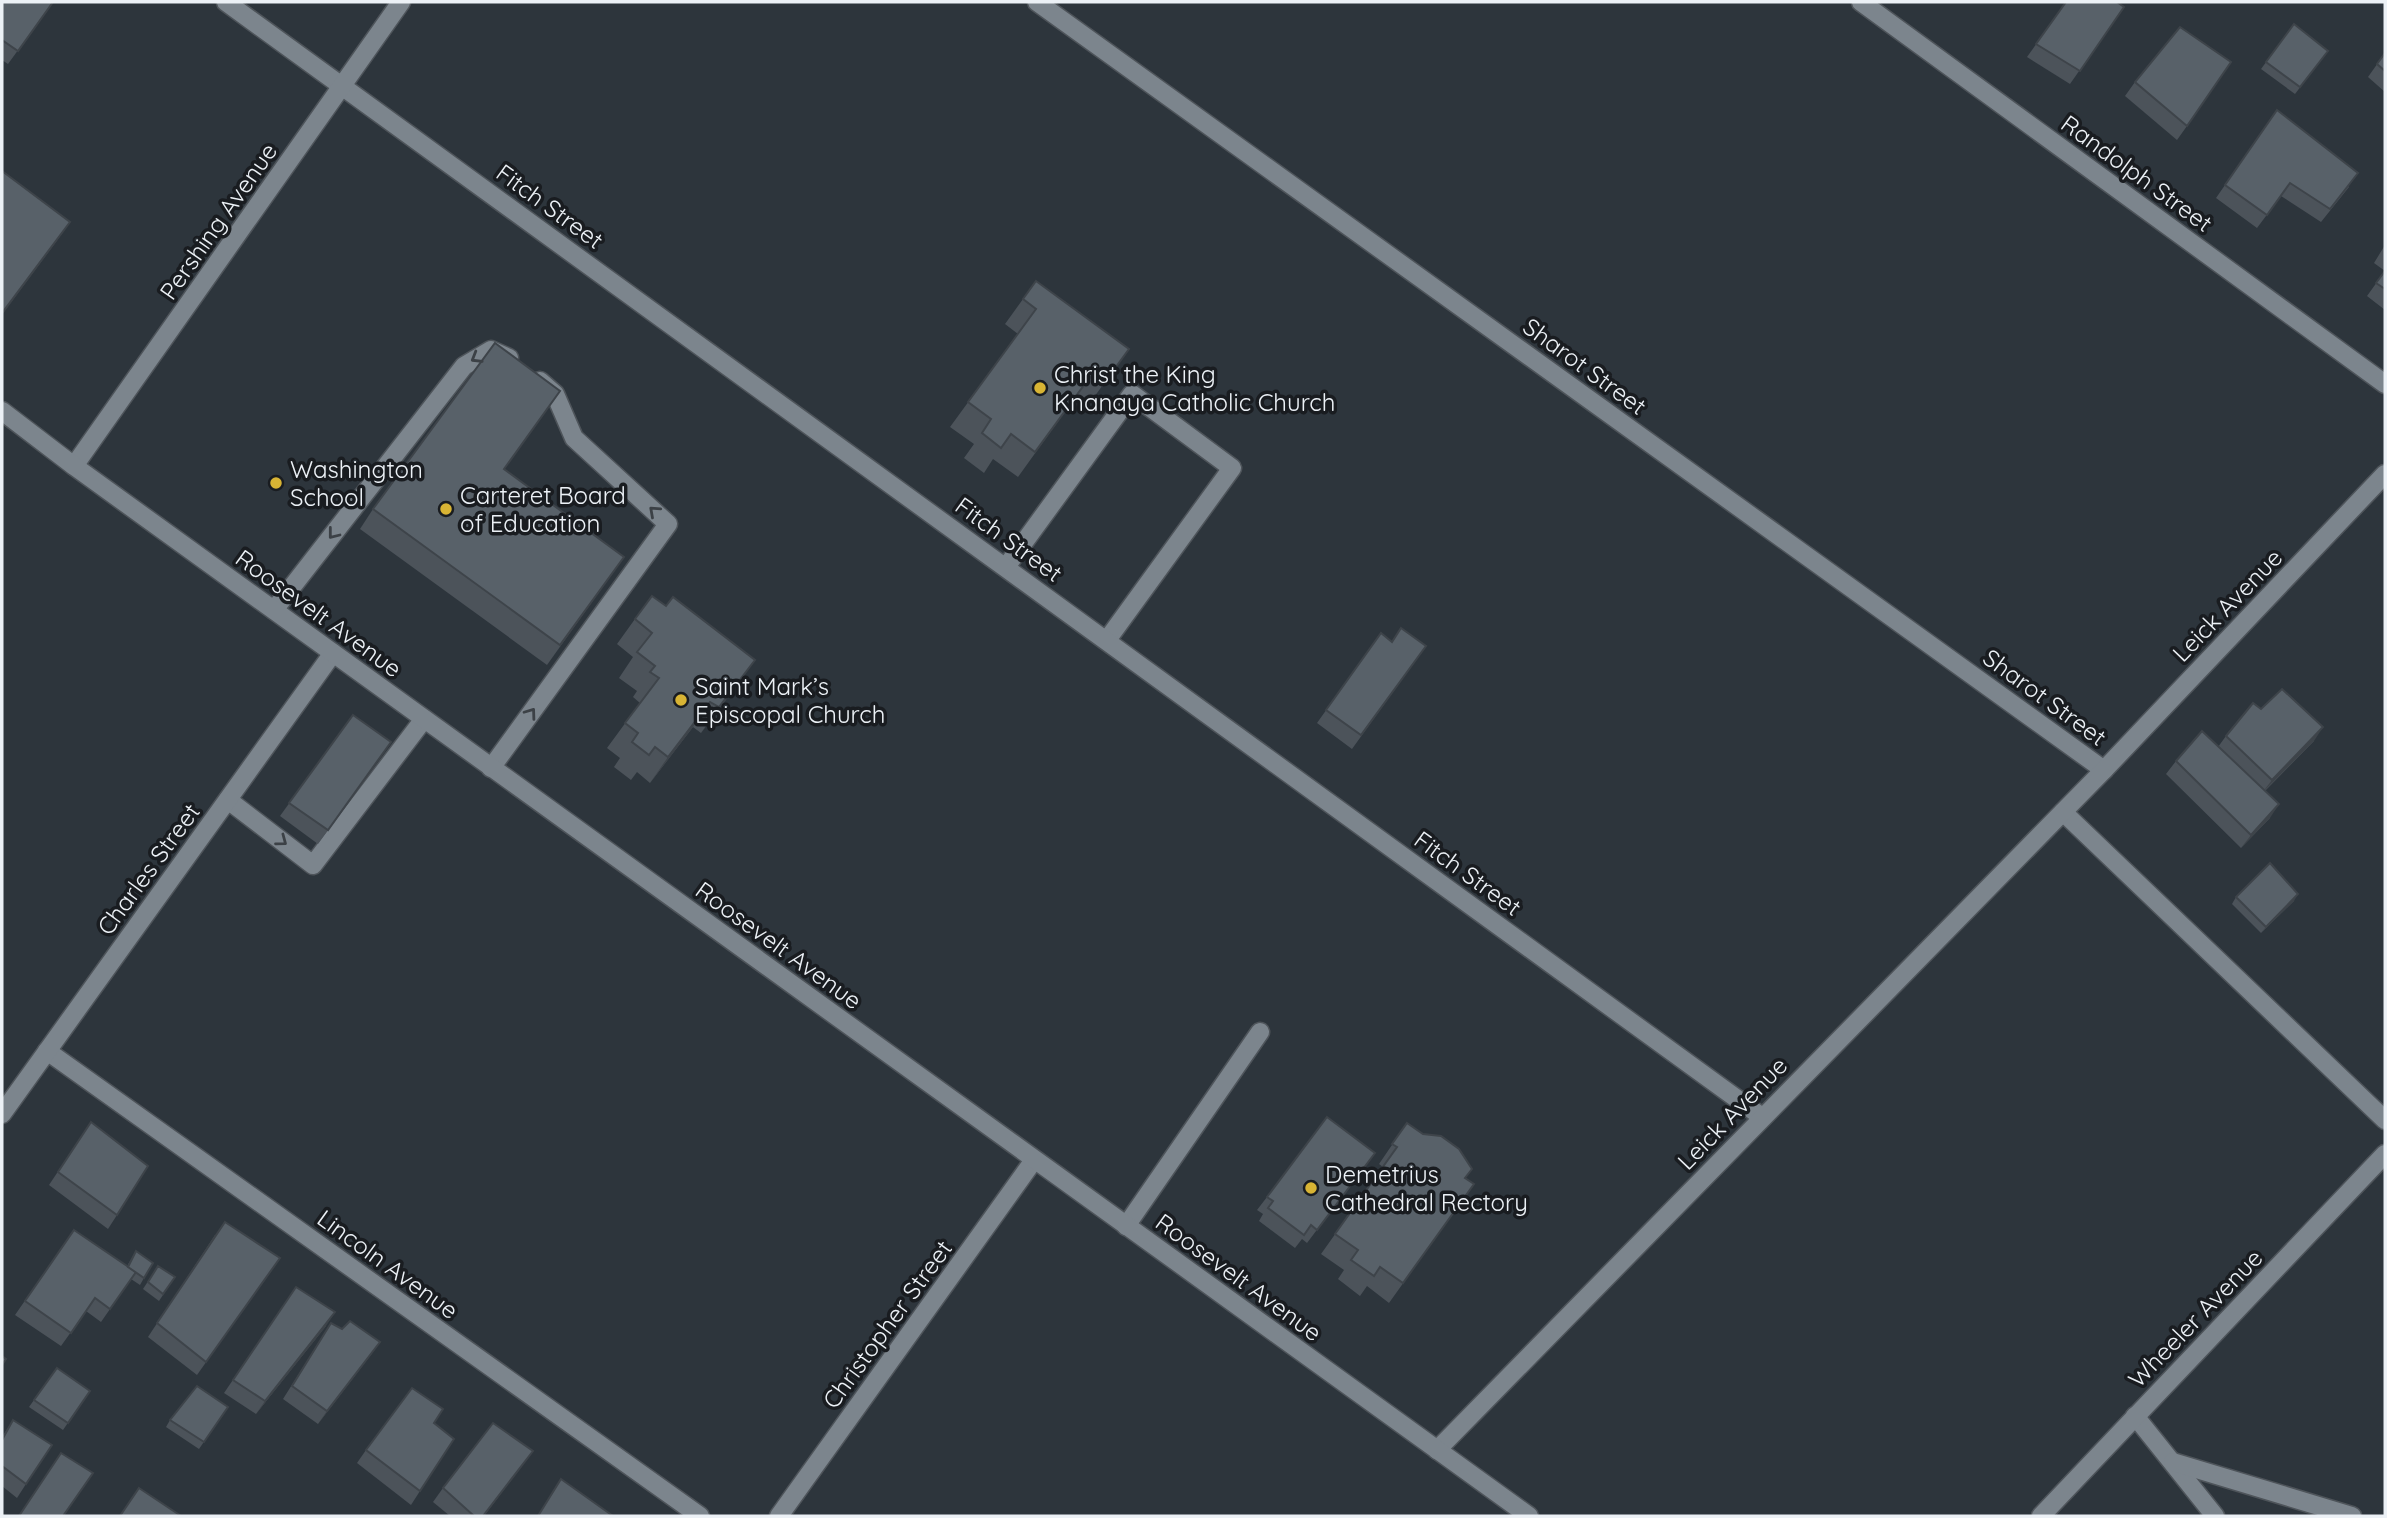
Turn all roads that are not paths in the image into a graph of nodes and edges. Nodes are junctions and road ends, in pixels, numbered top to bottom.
1 (226, 2) edge
2 (401, 2) edge
3 (1037, 2) edge
4 (1861, 2) edge
5 (343, 86) junction
6 (2385, 384) edge
7 (2, 411) edge
8 (74, 466) junction
9 (2385, 474) edge
10 (1006, 567) junction
11 (274, 610) junction
12 (1107, 640) junction
13 (333, 653) junction
14 (424, 719) junction
15 (491, 768) junction
16 (2104, 770) junction
17 (228, 800) junction
18 (2063, 812) junction
19 (1260, 1032) dead end
20 (47, 1051) junction
21 (2, 1114) edge
22 (1762, 1117) junction
23 (2385, 1120) edge
24 (2385, 1154) edge
25 (1034, 1160) junction
26 (1126, 1226) junction
27 (2135, 1416) junction
28 (1437, 1450) junction
29 (2173, 1461) junction
30 (699, 1516) edge
31 (779, 1516) edge
32 (1530, 1516) edge
33 (2041, 1516) edge
34 (2214, 1516) edge
35 (2352, 1516) edge

1 - 5 street, Fitch Street
2 - 5 street, Pershing Avenue
3 - 16 street, Sharot Street
4 - 6 street, Randolph Street
5 - 8 street, Pershing Avenue
5 - 10 street, Fitch Street
7 - 8 street, Roosevelt Avenue
8 - 11 street, Roosevelt Avenue
9 - 16 street, Leick Avenue
10 - 12 street, Fitch Street
10 - 12 street
11 - 13 street, Roosevelt Avenue
15 -> 11 street
12 - 22 street, Fitch Street
13 - 14 street, Roosevelt Avenue
13 - 17 street, Charles Street
14 - 15 street, Roosevelt Avenue
17 -> 14 street
15 - 25 street, Roosevelt Avenue
16 - 18 street, Leick Avenue
17 - 20 street, Charles Street
18 - 22 street, Leick Avenue
18 - 23 street
19 - 26 street
20 - 21 street, Charles Street
20 - 30 street, Lincoln Avenue
22 - 28 street, Leick Avenue
24 - 27 street, Wheeler Avenue
25 - 26 street, Roosevelt Avenue
25 - 31 street, Christopher Street
26 - 28 street, Roosevelt Avenue
27 - 29 street
27 - 33 street, Wheeler Avenue
28 - 32 street, Roosevelt Avenue
29 - 34 street
29 - 35 street

